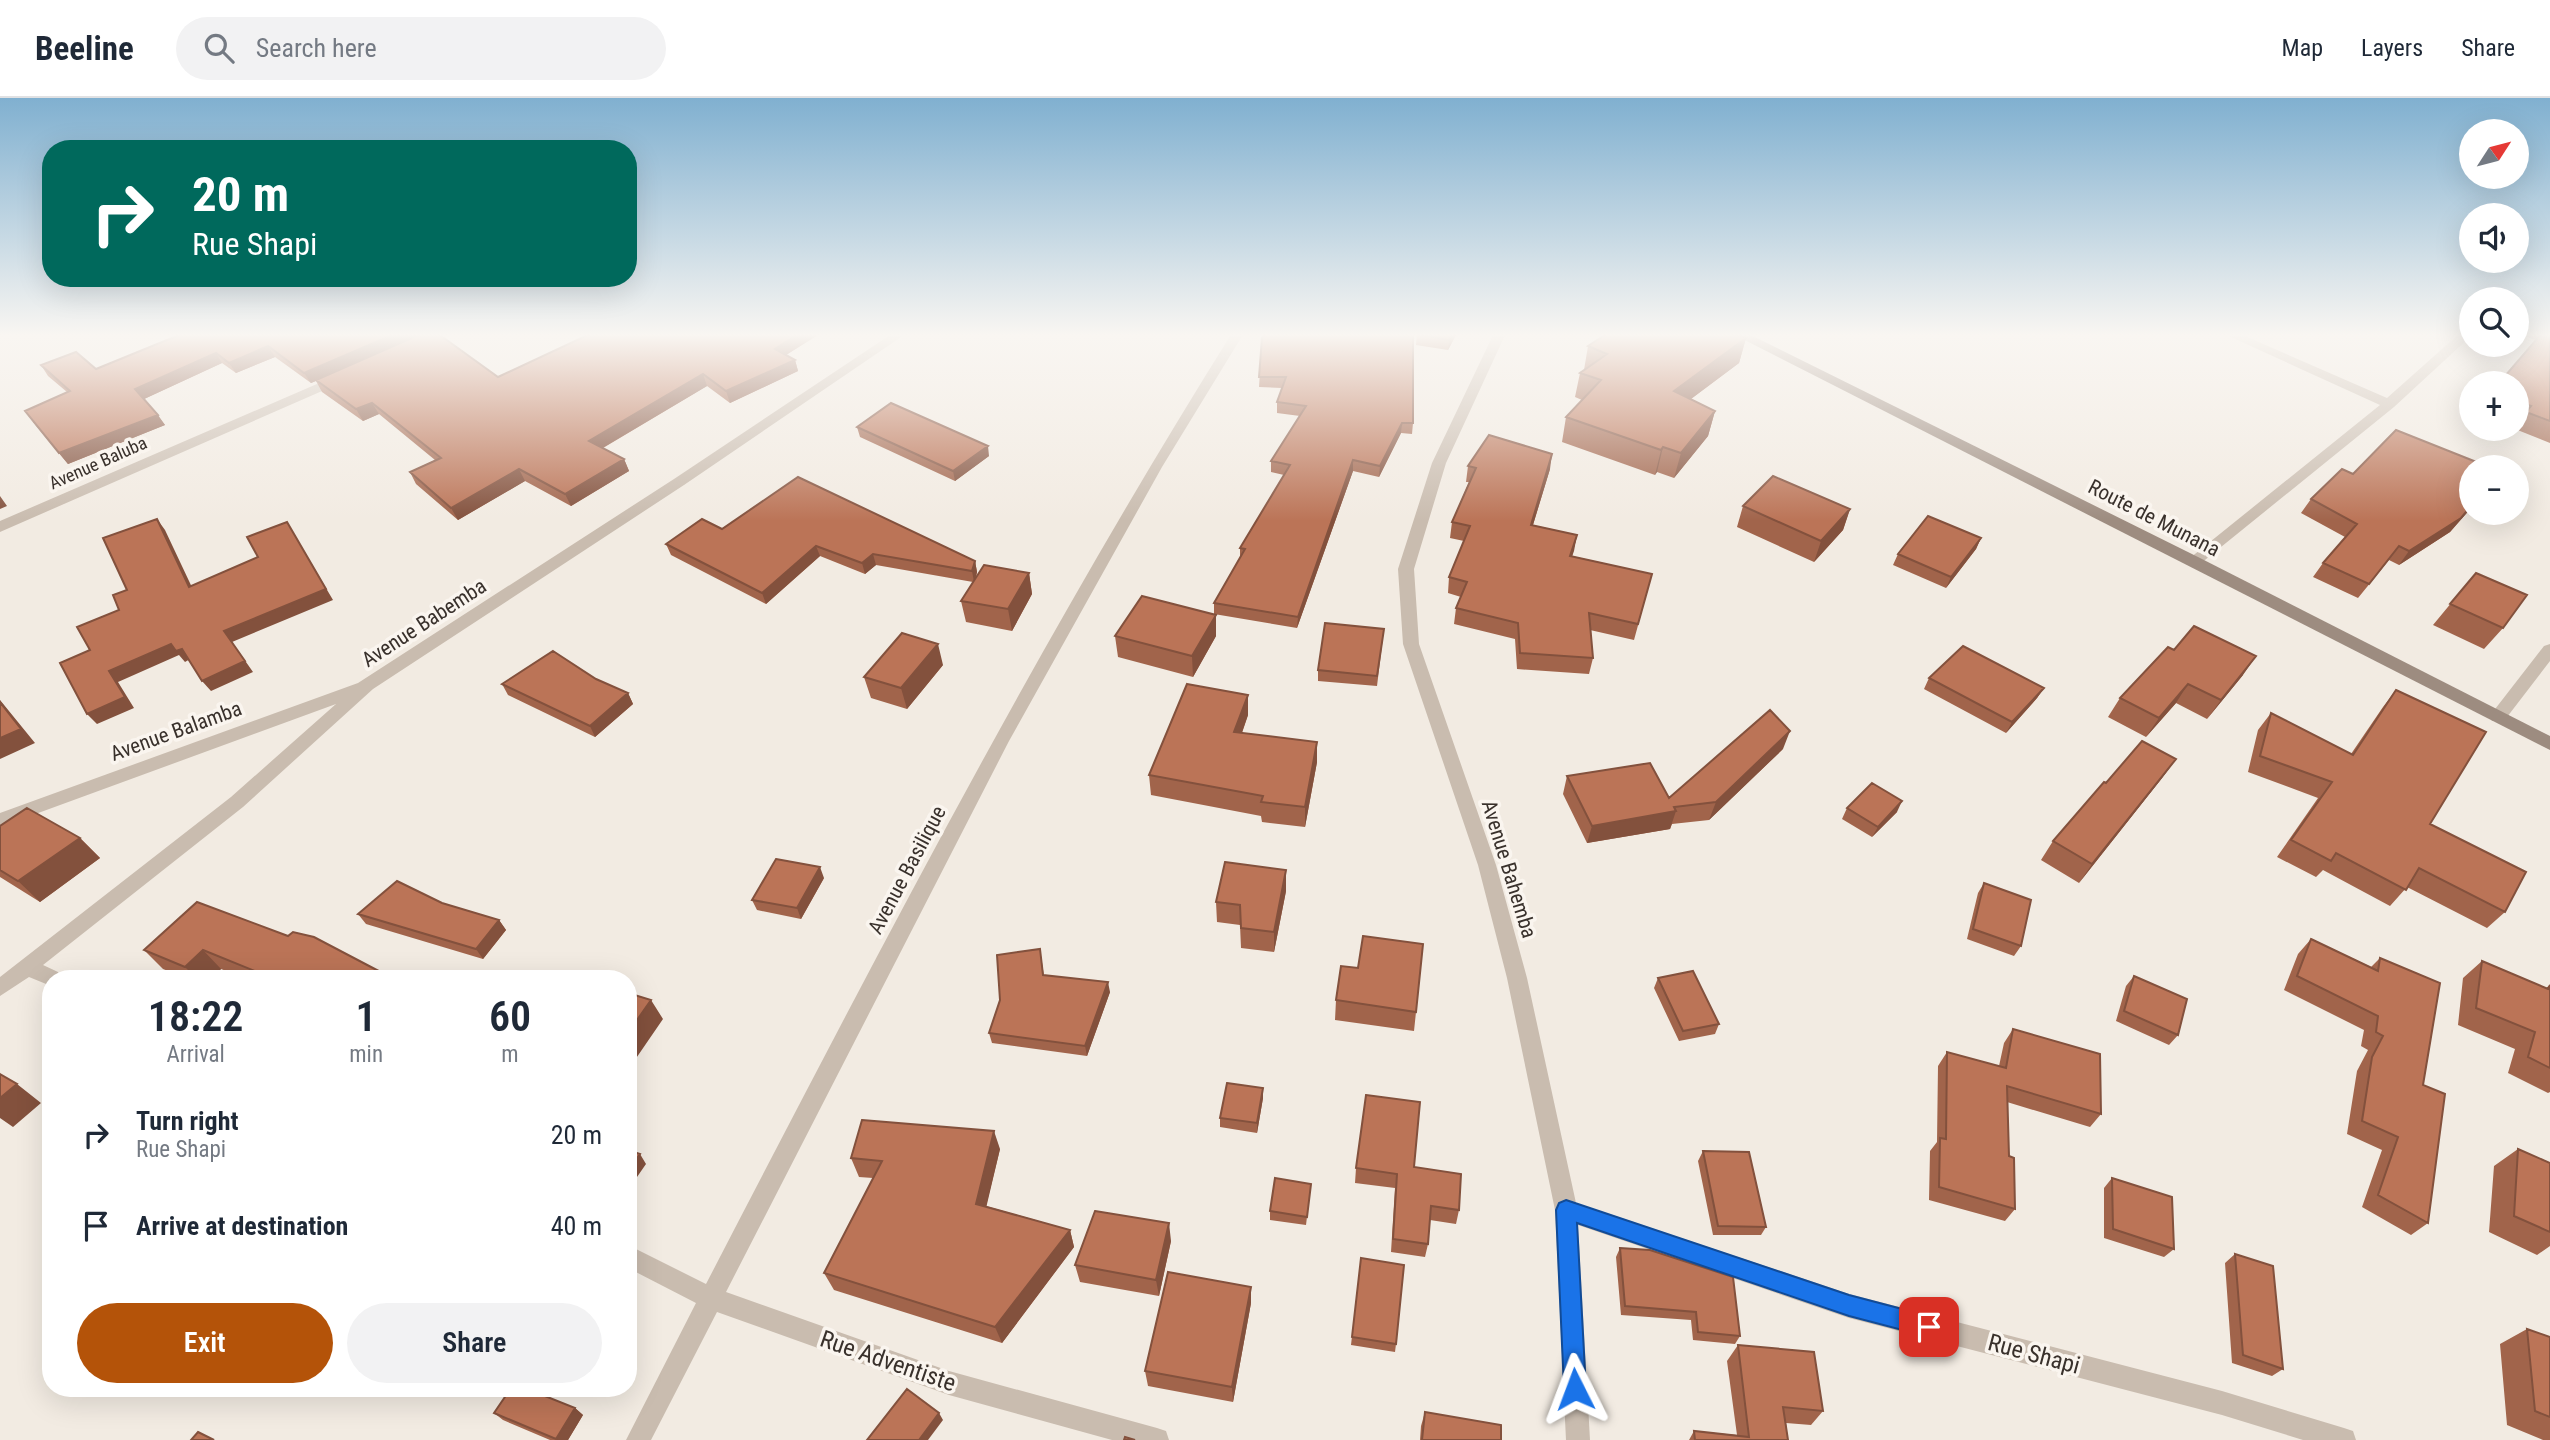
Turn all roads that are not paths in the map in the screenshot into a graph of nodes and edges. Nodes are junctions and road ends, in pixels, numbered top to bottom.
1 (299, 396) edge
2 (808, 396) edge
3 (1198, 396) edge
4 (1471, 396) edge
5 (1863, 396) edge
6 (2370, 396) edge
7 (2398, 396) edge
8 (2389, 404) junction
9 (0, 527) edge
10 (2195, 561) junction
11 (2550, 650) edge
12 (367, 685) junction
13 (2498, 717) junction
14 (2550, 744) edge
15 (0, 820) edge
16 (27, 967) junction
17 (42, 974) edge
18 (0, 988) edge
19 (1566, 1210) junction
20 (637, 1261) edge
21 (712, 1299) junction
22 (638, 1440) edge
23 (1157, 1440) edge
24 (1578, 1440) edge
25 (2344, 1440) edge

1 - 9 street, Avenue Baluba
2 - 12 street, Avenue Babemba
3 - 21 street, Avenue Basilique
4 - 19 street, Avenue Bahemba
5 - 10 main road, Route de Munana
6 - 8 street
7 - 8 street
8 - 10 street
10 - 13 main road, Route de Munana
11 - 13 street
12 - 15 street, Avenue Balamba
12 - 16 street, Avenue Babemba
13 - 14 main road, Route de Munana
16 - 17 street
16 - 18 street, Avenue Babemba
19 - 24 street, Avenue Bahemba
19 - 25 street, Rue Shapi
20 - 21 street, Rue Adventiste
21 - 22 street, Avenue Basilique
21 - 23 street, Rue Adventiste

